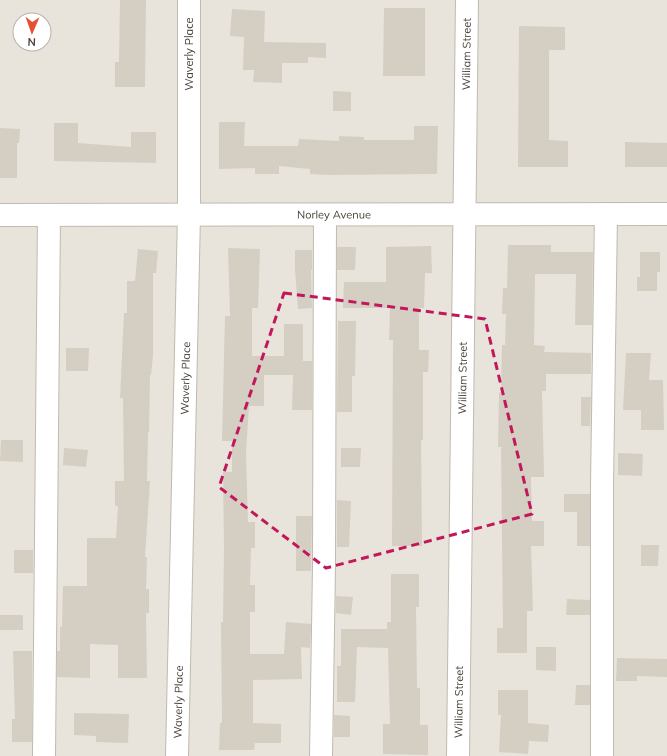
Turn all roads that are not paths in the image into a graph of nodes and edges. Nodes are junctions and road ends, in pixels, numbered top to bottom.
1 (189, 0) edge
2 (467, 0) edge
3 (463, 214) junction
4 (606, 214) junction
5 (667, 214) edge
6 (0, 215) edge
7 (49, 215) junction
8 (189, 215) junction
9 (325, 215) junction
10 (44, 756) edge
11 (177, 756) edge
12 (322, 756) edge
13 (458, 756) edge
14 (602, 756) edge

1 - 8 street, Waverly Place
2 - 3 street, William Street
3 - 4 street, Norley Avenue
3 - 9 street, Norley Avenue
3 - 13 street, William Street
4 - 5 street, Norley Avenue
4 - 14 street
6 - 7 street, Norley Avenue
7 - 8 street, Norley Avenue
7 - 10 street
8 - 9 street, Norley Avenue
8 - 11 street, Waverly Place
9 - 12 street

